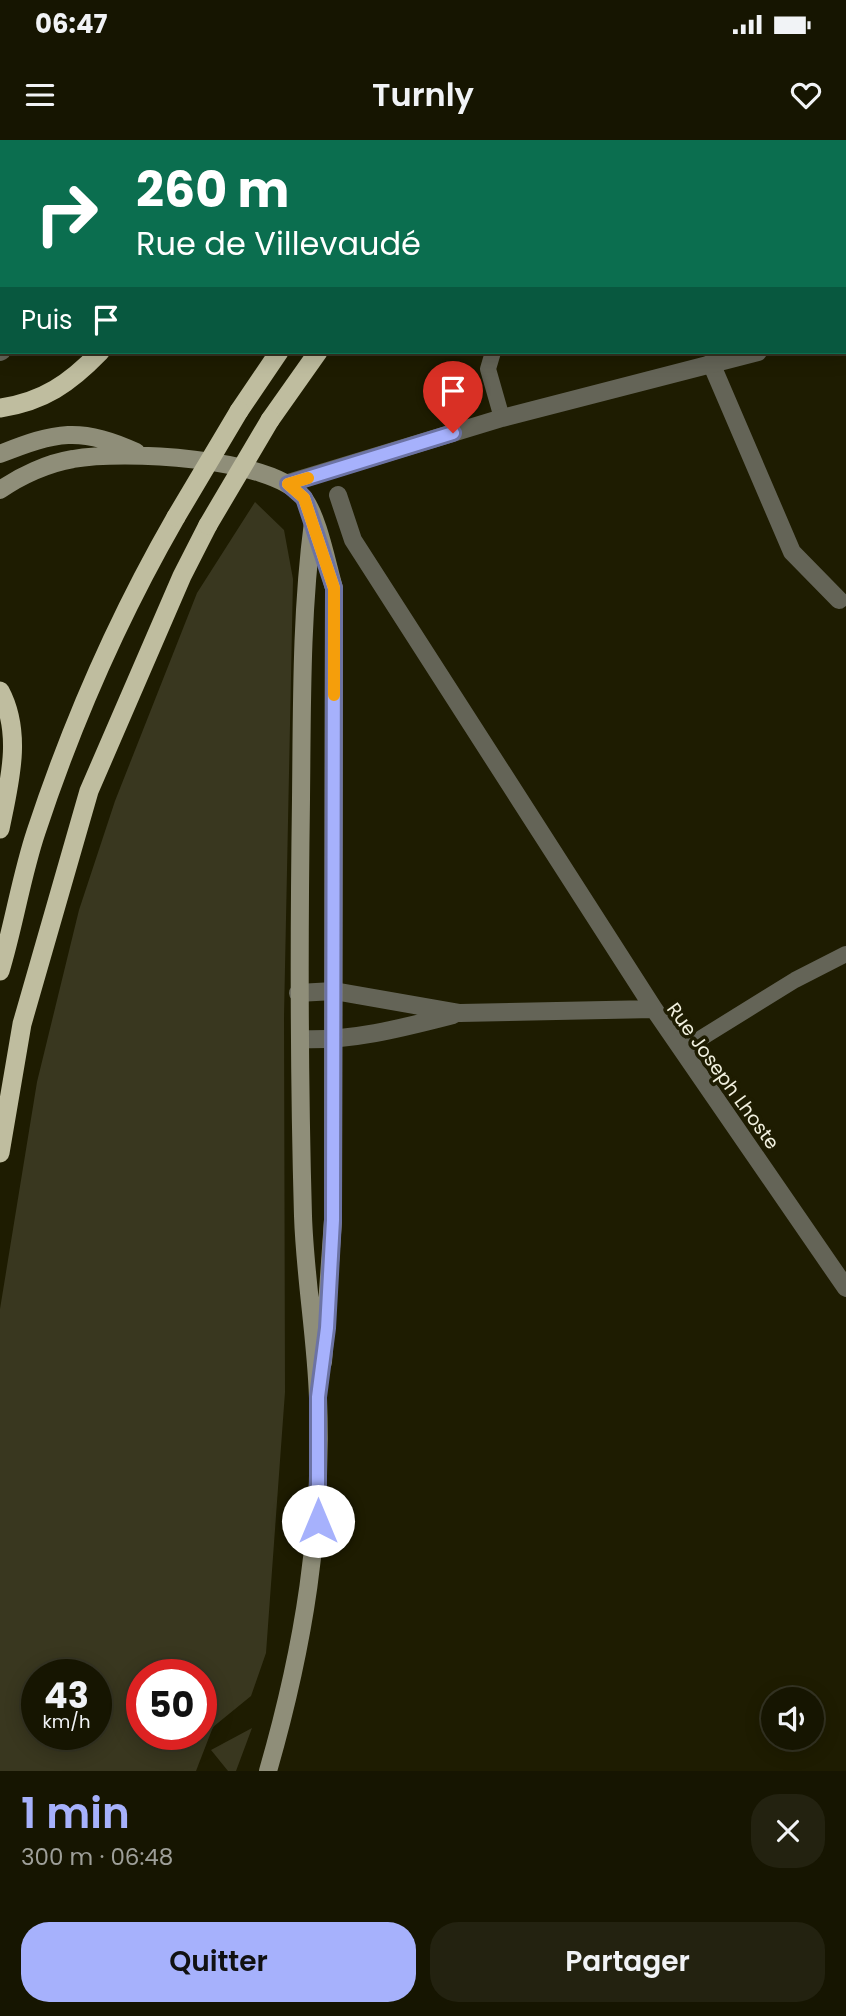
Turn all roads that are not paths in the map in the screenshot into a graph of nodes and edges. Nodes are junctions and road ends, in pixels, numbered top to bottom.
1 (98, 354) edge
2 (278, 354) edge
3 (317, 354) edge
4 (492, 354) edge
5 (749, 354) edge
6 (711, 363) junction
7 (0, 408) edge
8 (502, 418) junction
9 (0, 454) edge
10 (139, 454) junction
11 (288, 484) junction
12 (0, 490) edge
13 (338, 495) dead end
14 (313, 522) junction
15 (839, 600) dead end
16 (0, 691) edge
17 (0, 829) edge
18 (846, 954) edge
19 (0, 971) edge
20 (334, 991) junction
21 (298, 993) junction
22 (653, 1009) junction
23 (460, 1013) junction
24 (301, 1039) junction
25 (333, 1041) junction
26 (682, 1050) junction
27 (0, 1153) edge
28 (846, 1288) edge
29 (318, 1397) junction
30 (268, 1771) edge

1 - 7 highway
2 - 19 highway, bridge
3 - 27 highway, bridge
4 - 8 lane
5 - 6 street
6 - 8 street
6 - 15 street
8 - 11 street
9 - 10 main road
10 - 11 main road
10 - 12 main road
11 - 14 main road
13 - 22 street
14 - 20 main road
14 - 21 main road
16 - 17 highway
18 - 26 lane
20 - 21 street
20 - 23 street
20 - 25 main road
21 - 24 main road
22 - 23 street, Rue Joseph Lhoste
22 - 26 street, Rue Joseph Lhoste
23 - 25 street
24 - 25 street
24 - 29 main road
25 - 29 main road
26 - 28 street, Rue Joseph Lhoste
29 - 30 main road

